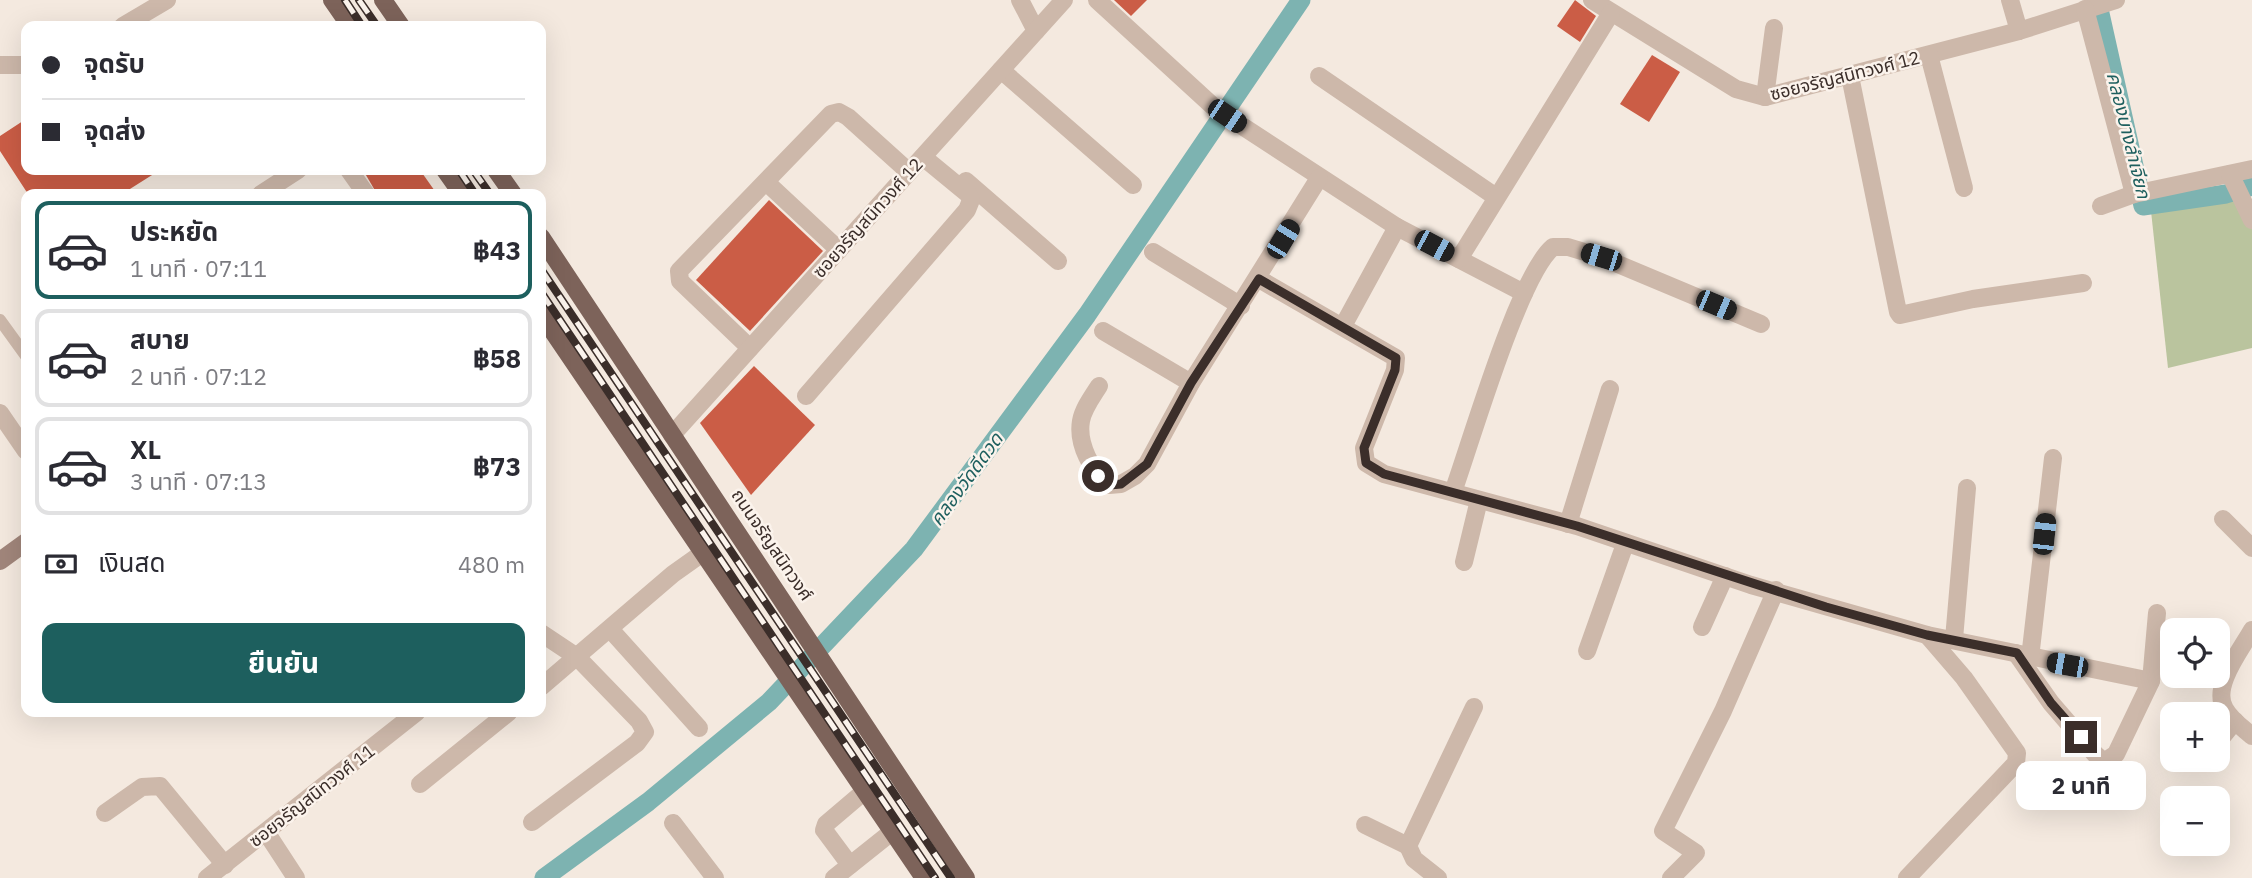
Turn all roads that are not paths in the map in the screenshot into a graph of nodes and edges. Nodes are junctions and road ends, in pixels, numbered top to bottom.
1 (167, 0) edge
2 (332, 0) edge
3 (383, 0) edge
4 (1020, 0) edge
5 (1063, 0) edge
6 (1097, 0) edge
7 (2010, 0) edge
8 (1604, 5) edge
9 (2099, 5) edge
10 (131, 21) edge
11 (347, 21) edge
12 (398, 21) edge
13 (1774, 28) dead end
14 (1036, 31) junction
15 (2019, 31) junction
16 (1929, 55) junction
17 (0, 65) edge
18 (21, 65) edge
19 (1001, 70) junction
20 (1319, 76) dead end
21 (1850, 76) junction
22 (1765, 97) junction
23 (926, 153) junction
24 (2252, 169) edge
25 (909, 172) junction
26 (290, 175) edge
27 (1319, 178) junction
28 (766, 182) junction
29 (2234, 184) junction
30 (1133, 185) dead end
31 (1964, 188) dead end
32 (269, 189) edge
33 (2140, 192) junction
34 (1496, 197) junction
35 (2101, 206) dead end
36 (2252, 220) edge
37 (1397, 227) junction
38 (546, 245) edge
39 (839, 250) junction
40 (1153, 253) dead end
41 (1459, 259) junction
42 (1058, 261) dead end
43 (1259, 279) junction
44 (2083, 283) dead end
45 (1524, 293) junction
46 (1241, 306) junction
47 (0, 320) edge
48 (1761, 324) dead end
49 (1343, 326) junction
50 (546, 327) edge
51 (1103, 331) dead end
52 (750, 348) junction
53 (21, 349) edge
54 (1191, 383) junction
55 (1099, 386) dead end
56 (1611, 389) dead end
57 (806, 396) dead end
58 (0, 413) edge
59 (672, 435) junction
60 (21, 444) edge
61 (2053, 458) dead end
62 (1967, 488) dead end
63 (1453, 492) junction
64 (1479, 500) junction
65 (2223, 519) dead end
66 (1568, 524) junction
67 (1625, 544) junction
68 (21, 546) edge
69 (2252, 548) edge
70 (704, 552) junction
71 (0, 561) edge
72 (1464, 562) dead end
73 (1725, 576) junction
74 (1776, 590) junction
75 (2157, 612) dead end
76 (1702, 627) dead end
77 (610, 629) junction
78 (2252, 630) edge
79 (1927, 635) junction
80 (546, 636) edge
81 (1954, 639) junction
82 (1587, 651) dead end
83 (2024, 656) junction
84 (577, 657) junction
85 (2151, 681) junction
86 (546, 683) edge
87 (1474, 708) dead end
88 (411, 717) edge
89 (503, 717) edge
90 (2235, 721) junction
91 (2230, 727) edge
92 (699, 728) dead end
93 (2252, 736) edge
94 (420, 784) dead end
95 (866, 790) junction
96 (105, 813) dead end
97 (532, 822) dead end
98 (673, 823) dead end
99 (1365, 825) dead end
100 (893, 831) junction
101 (266, 832) junction
102 (1408, 846) junction
103 (225, 865) junction
104 (850, 865) junction
105 (207, 878) edge
106 (296, 878) edge
107 (715, 878) edge
108 (834, 878) edge
109 (924, 878) edge
110 (966, 878) edge
111 (1438, 878) edge
112 (1671, 878) edge
113 (1906, 878) edge

1 - 10 street
2 - 11 main road
3 - 12 main road
4 - 14 street
5 - 14 street, ซอยจรัญสนิทวงศ์ 12
6 - 27 street
7 - 15 street
8 - 22 street, ซอยจรัญสนิทวงศ์ 12
8 - 34 street
9 - 15 street, ซอยจรัญสนิทวงศ์ 12
9 - 33 street
13 - 22 street
14 - 19 street, ซอยจรัญสนิทวงศ์ 12
15 - 16 street, ซอยจรัญสนิทวงศ์ 12
16 - 21 street, ซอยจรัญสนิทวงศ์ 12
16 - 31 street
17 - 18 street
19 - 23 street, ซอยจรัญสนิทวงศ์ 12
19 - 30 street
20 - 34 street
21 - 22 street, ซอยจรัญสนิทวงศ์ 12
21 - 44 street
23 - 25 street, ซอยจรัญสนิทวงศ์ 12
23 - 42 street
23 - 57 street
24 - 29 street
25 - 28 street
25 - 39 street, ซอยจรัญสนิทวงศ์ 12
26 - 32 street
27 - 37 street
27 - 43 street
28 - 39 street
28 - 52 street
29 - 33 street
29 - 36 street
33 - 35 street
34 - 41 street
37 - 41 street
37 - 49 street
38 - 59 main road, ถนนจรัญสนิทวงศ์
39 - 52 street, ซอยจรัญสนิทวงศ์ 12
40 - 46 street
41 - 45 street
43 - 46 street
43 - 49 street
45 - 48 street
45 - 63 street
46 - 54 street
47 - 53 street
49 - 63 street
50 - 70 main road
51 - 54 street
52 - 59 street, ซอยจรัญสนิทวงศ์ 12
54 - 55 street
56 - 66 street
58 - 60 street
59 - 110 main road, ถนนจรัญสนิทวงศ์
61 - 83 street
62 - 81 street
63 - 64 street
64 - 66 street
64 - 72 street
65 - 69 street
66 - 67 street
67 - 73 street
67 - 82 street
68 - 71 main road
70 - 77 street
70 - 95 main road
73 - 74 street
73 - 76 street
74 - 79 street
74 - 112 street
75 - 85 street
77 - 84 street
77 - 92 street
78 - 90 street
79 - 81 street
79 - 113 street
80 - 84 street
81 - 83 street
83 - 85 street
83 - 85 street
84 - 86 street
84 - 97 street
87 - 102 street
88 - 101 street, ซอยจรัญสนิทวงศ์ 11
89 - 94 street
90 - 91 street
90 - 93 street
95 - 100 main road
95 - 104 street
96 - 103 street
98 - 107 street
99 - 102 street
100 - 104 street
100 - 109 main road
101 - 103 street, ซอยจรัญสนิทวงศ์ 11
101 - 106 street
102 - 111 street
103 - 105 street, ซอยจรัญสนิทวงศ์ 11
104 - 108 street

